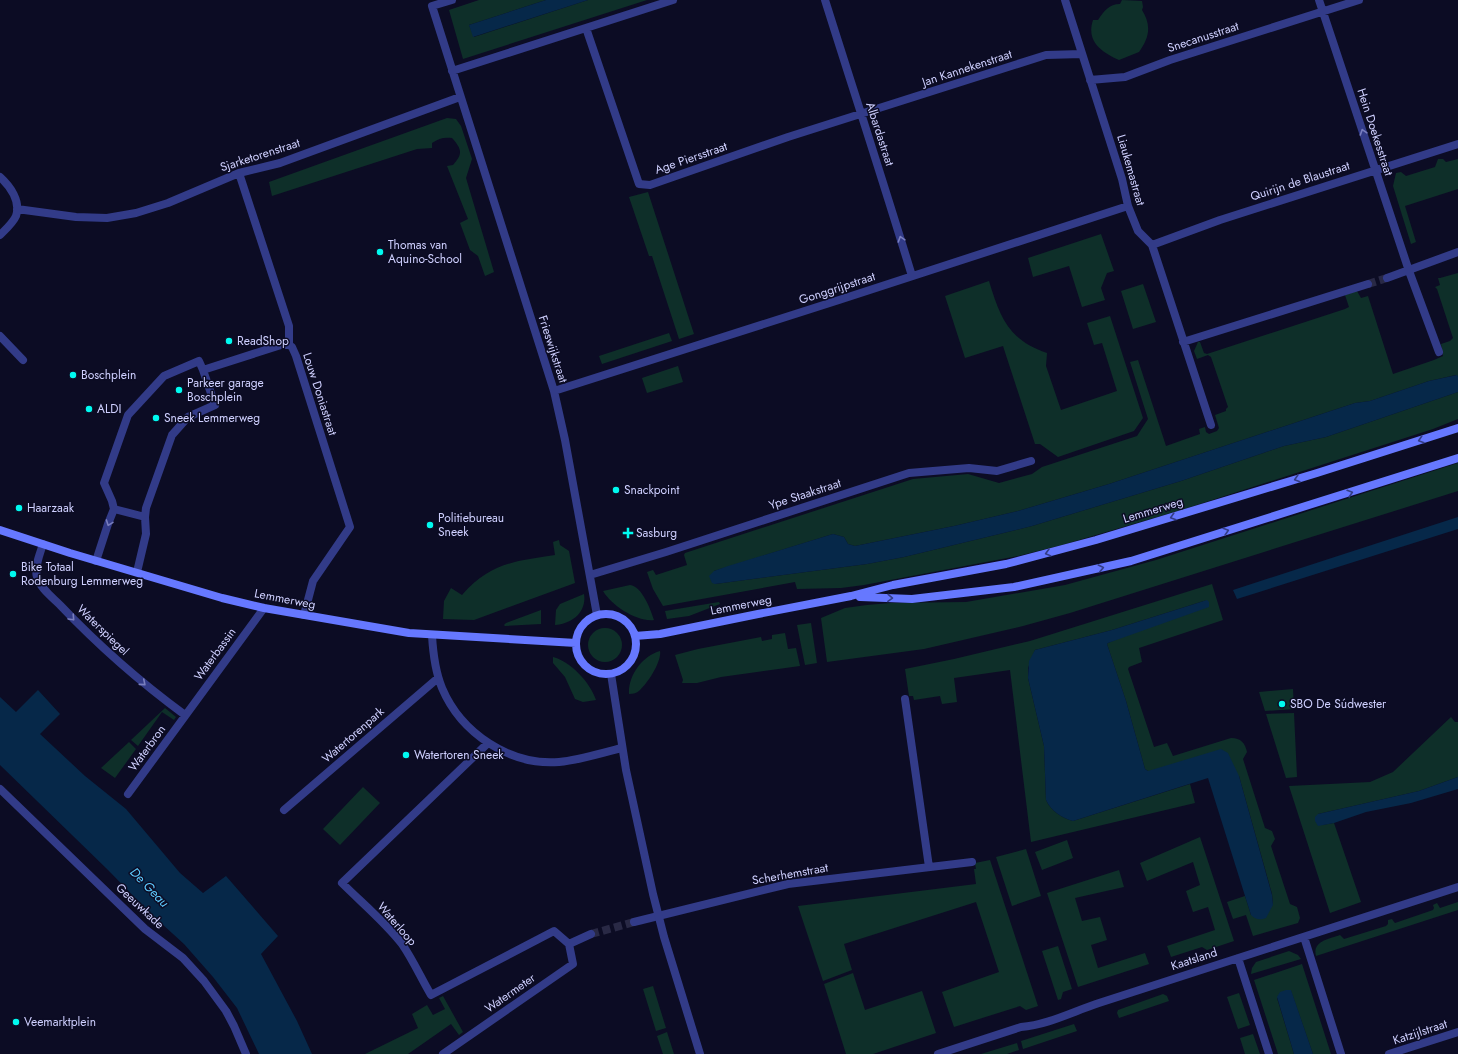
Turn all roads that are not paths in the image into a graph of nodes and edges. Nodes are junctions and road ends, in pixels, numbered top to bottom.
1 (452, 0) edge
2 (674, 0) edge
3 (825, 0) edge
4 (1065, 0) edge
5 (1319, 0) edge
6 (1359, 0) edge
7 (1323, 11) junction
8 (586, 28) junction
9 (1082, 54) junction
10 (452, 71) junction
11 (1090, 80) junction
12 (460, 97) junction
13 (862, 115) junction
14 (1458, 144) edge
15 (1375, 169) junction
16 (239, 173) junction
17 (0, 177) edge
18 (1128, 206) junction
19 (17, 209) junction
20 (0, 235) edge
21 (1152, 245) junction
22 (1458, 252) edge
23 (1409, 270) junction
24 (912, 276) junction
25 (1387, 278) tunnel mouth
26 (1368, 284) tunnel mouth
27 (0, 336) edge
28 (1183, 342) junction
29 (289, 345) junction
30 (1439, 352) dead end
31 (23, 360) dead end
32 (202, 370) junction
33 (554, 391) junction
34 (1211, 425) dead end
35 (1458, 428) edge
36 (1458, 458) edge
37 (1031, 461) dead end
38 (114, 509) junction
39 (145, 517) junction
40 (0, 530) edge
41 (43, 544) junction
42 (96, 561) junction
43 (137, 572) junction
44 (590, 575) junction
45 (851, 596) junction
46 (264, 608) junction
47 (304, 615) junction
48 (597, 615) junction
49 (432, 635) junction
50 (635, 636) junction
51 (576, 642) junction
52 (611, 674) junction
53 (438, 678) junction
54 (905, 699) dead end
55 (185, 715) junction
56 (488, 743) junction
57 (622, 748) junction
58 (0, 789) edge
59 (128, 794) dead end
60 (284, 810) dead end
61 (972, 862) dead end
62 (929, 867) junction
63 (1458, 887) edge
64 (658, 916) junction
65 (634, 922) tunnel mouth
66 (591, 934) tunnel mouth
67 (1304, 938) junction
68 (569, 944) junction
69 (1238, 958) junction
70 (1458, 1032) edge
71 (246, 1054) edge
72 (444, 1054) edge
73 (700, 1054) edge
74 (938, 1054) edge
75 (1269, 1054) edge
76 (1341, 1054) edge
77 (1389, 1054) edge

1 - 10 street, Frieswijkstraat
2 - 8 street
3 - 13 street, Albardastraat
4 - 9 street, Liaukemastraat
5 - 7 street, Hein Doekesstraat
6 - 7 street, Snecanusstraat
7 - 11 street, Snecanusstraat
15 -> 7 street, Hein Doekesstraat
8 - 10 street
8 - 13 street, Age Piersstraat
9 - 11 street, Liaukemastraat
9 - 13 street, Jan Kannekenstraat
10 - 12 street, Frieswijkstraat
11 - 18 street, Liaukemastraat
12 - 16 street, Sjarketorenstraat
12 - 33 street, Frieswijkstraat
24 -> 13 street, Albardastraat
14 - 15 street, Quirijn de Blaustraat
15 - 21 street, Quirijn de Blaustraat
15 - 23 street, Hein Doekesstraat
16 - 19 street, Sjarketorenstraat
16 - 29 street, Louw Doniastraat
17 - 19 street
18 - 21 street, Liaukemastraat
18 - 24 street, Gonggrijpstraat
19 - 20 street
21 - 28 street, Liaukemastraat
22 - 23 street
23 - 25 street
23 - 30 street, Hein Doekesstraat
24 - 33 street, Gonggrijpstraat
26 - 28 street
27 - 31 street
28 - 34 street, Liaukemastraat
29 - 32 street
29 - 47 street, Louw Doniastraat
32 - 38 street
32 - 39 street
33 - 44 street, Frieswijkstraat
35 -> 45 main road, Lemmerweg
45 -> 36 main road, Lemmerweg
37 - 44 street, Ype Staakstraat
38 - 39 street
38 -> 42 street
39 - 43 street
40 - 41 main road, Lemmerweg
41 - 42 main road, Lemmerweg
41 -> 55 street, Waterspiegel
42 - 43 main road, Lemmerweg
43 - 46 main road, Lemmerweg
44 - 48 street, Frieswijkstraat
45 - 50 main road, Lemmerweg
46 - 47 main road, Lemmerweg
46 - 55 street, Waterbassin
47 - 49 main road, Lemmerweg
48 - 50 main road
48 - 51 main road
49 - 51 main road, Lemmerweg
49 - 53 street
50 - 52 main road
51 - 52 main road
52 - 57 street
53 - 56 street
53 - 60 street, Watertorenpark
54 - 62 street
55 - 59 street, Waterbron
56 - 57 street
56 - 68 street, Waterloop
57 - 64 street
58 - 71 street, Geeuwkade
61 - 62 street, Scherhemstraat
62 - 64 street, Scherhemstraat
63 - 67 street, Kaatsland
64 - 65 street
64 - 73 street
66 - 68 street
67 - 69 street, Kaatsland
67 - 76 street
68 - 72 street, Watermeter
69 - 74 street, Kaatsland
69 - 75 street
70 - 77 street, Katzijlstraat

